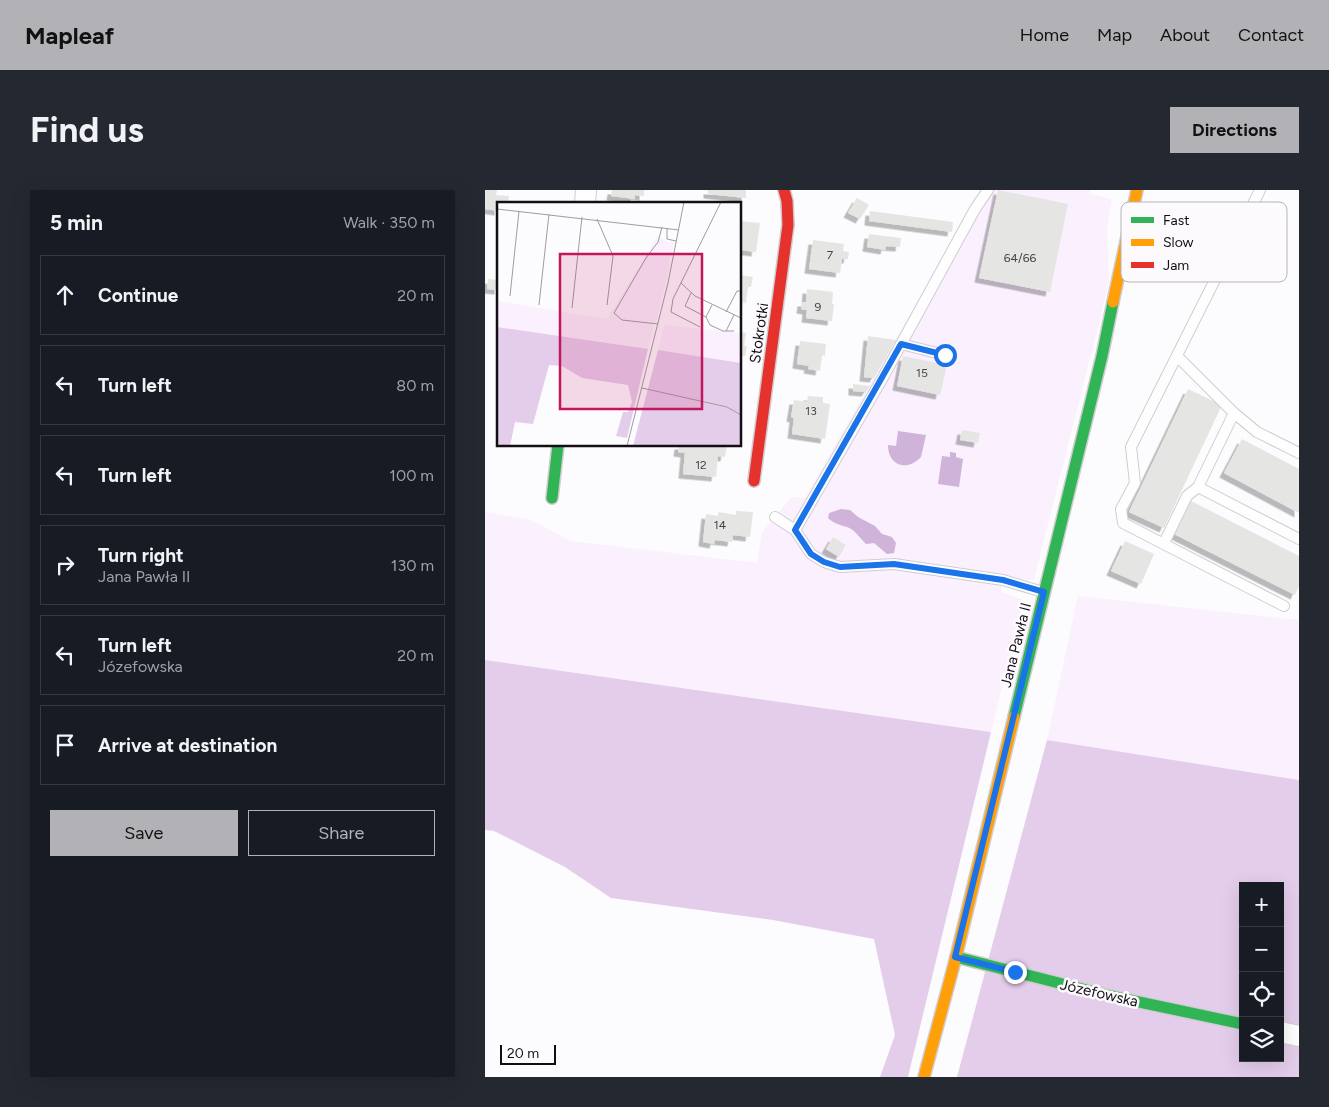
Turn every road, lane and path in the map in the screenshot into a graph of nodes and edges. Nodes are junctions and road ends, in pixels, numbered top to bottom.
1 (784, 190) edge
2 (988, 190) edge
3 (1260, 190) edge
4 (1254, 202) edge
5 (1121, 266) edge
6 (1214, 282) edge
7 (901, 344) junction
8 (945, 355) dead end
9 (1177, 356) junction
10 (1234, 413) junction
11 (558, 446) edge
12 (1299, 453) edge
13 (754, 481) dead end
14 (1198, 487) junction
15 (552, 498) dead end
16 (775, 517) dead end
17 (795, 530) junction
18 (1299, 539) edge
19 (1164, 543) junction
20 (1044, 592) junction
21 (1284, 606) dead end
22 (955, 957) junction
23 (1239, 1023) edge
24 (1284, 1033) edge
25 (1299, 1036) edge
26 (924, 1077) edge

1 - 13 street, Stokrotki
2 - 7 lane
3 - 4 lane
5 - 20 street, Jana Pawła II
6 - 9 lane
7 - 8 lane
7 - 17 lane
9 - 10 lane
9 - 19 lane
10 - 12 lane
10 - 14 lane
11 - 15 street
14 - 18 lane
14 - 19 lane
16 - 17 lane
17 - 20 lane
19 - 21 lane
20 - 22 street, Jana Pawła II
22 - 23 street, Józefowska
22 - 26 street, Jana Pawła II
24 - 25 street

